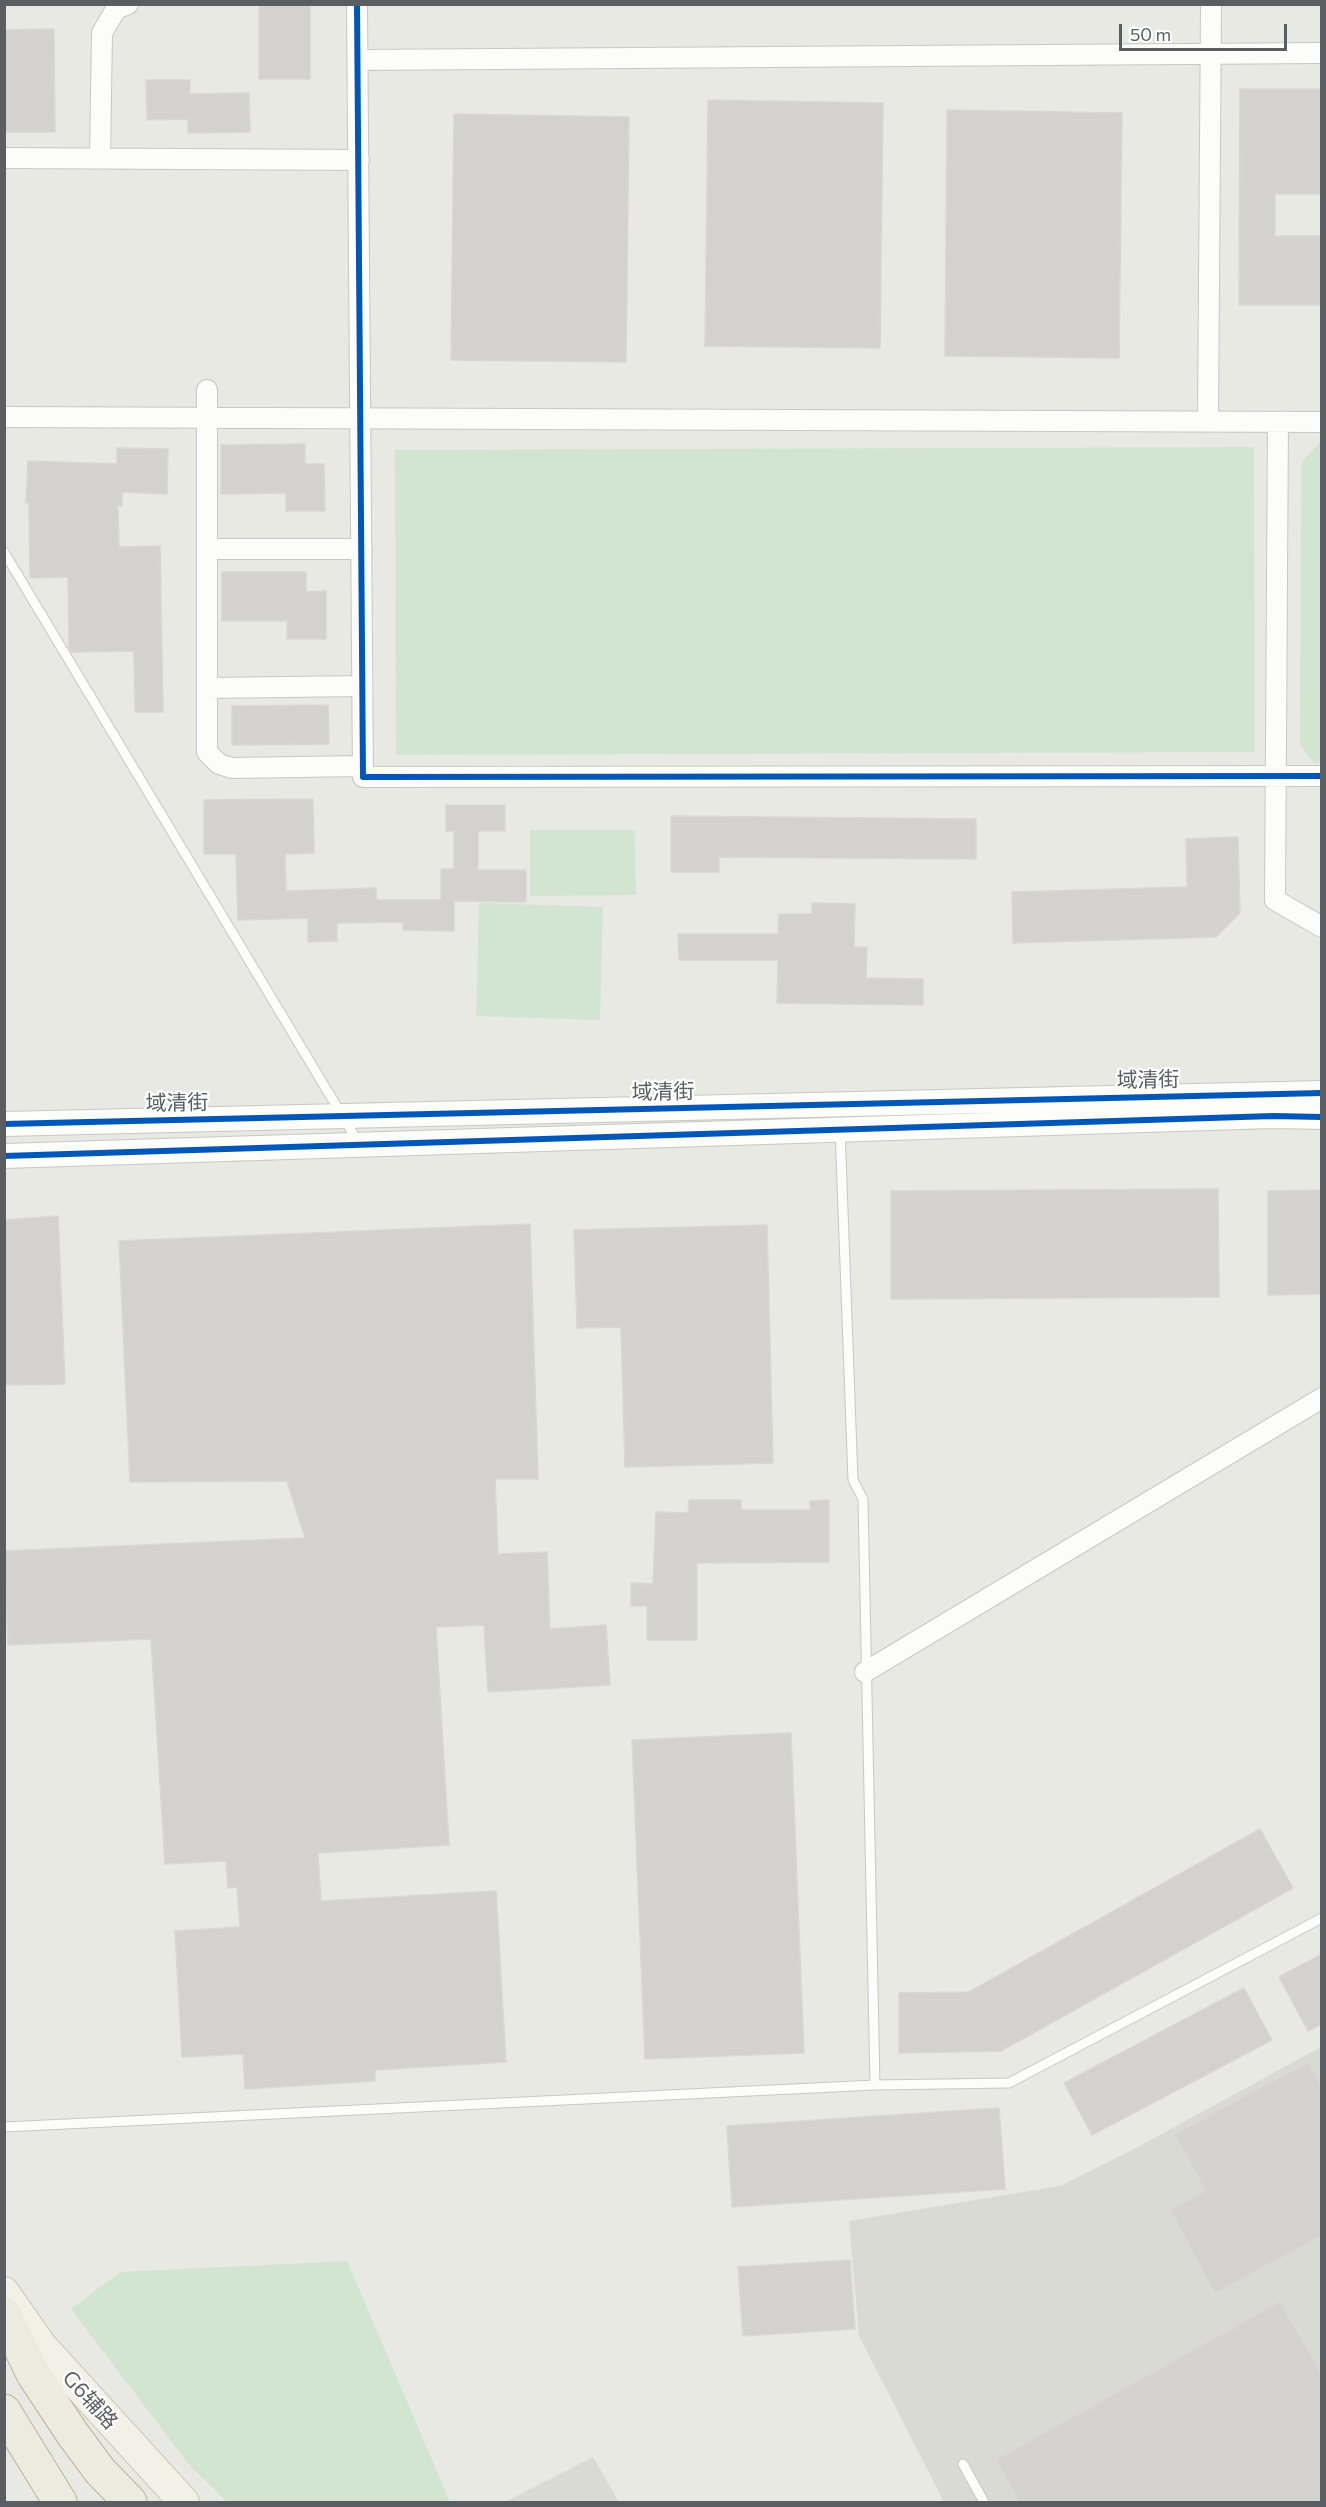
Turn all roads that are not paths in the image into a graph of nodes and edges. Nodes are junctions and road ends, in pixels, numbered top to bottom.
1 (128, 4) edge
2 (357, 4) edge
3 (1211, 4) edge
4 (1322, 53) edge
5 (1211, 54) junction
6 (358, 60) junction
7 (4, 158) edge
8 (100, 158) junction
9 (359, 160) junction
10 (207, 390) dead end
11 (4, 417) edge
12 (207, 418) junction
13 (361, 418) junction
14 (1208, 422) junction
15 (1278, 422) junction
16 (1322, 422) edge
17 (207, 549) junction
18 (362, 549) junction
19 (4, 552) edge
20 (362, 686) junction
21 (207, 688) junction
22 (363, 766) junction
23 (1275, 776) junction
24 (1322, 776) edge
25 (1322, 927) edge
26 (1322, 1093) edge
27 (342, 1116) junction
28 (840, 1117) junction
29 (1322, 1117) edge
30 (4, 1124) edge
31 (359, 1143) junction
32 (4, 1156) edge
33 (1322, 1398) edge
34 (865, 1671) junction
35 (1322, 1918) edge
36 (875, 2085) junction
37 (4, 2127) edge
38 (4, 2292) edge
39 (4, 2314) edge
40 (4, 2411) edge
41 (963, 2464) dead end
42 (60, 2502) edge
43 (130, 2502) edge
44 (183, 2502) edge
45 (984, 2502) edge

1 - 8 street
2 - 6 street
3 - 5 street
4 - 5 street
5 - 6 street
5 - 14 street
6 - 9 street
7 - 8 street
8 - 9 street
9 - 13 street
10 - 12 street
11 - 12 street
12 - 13 street
12 - 17 street
13 - 14 street
13 - 18 street
14 - 15 street
15 - 16 street
15 - 23 street
17 - 18 street
17 - 21 street
18 - 20 street
19 - 27 lane
20 - 21 street
20 - 22 street
21 - 22 street
22 - 23 street
23 - 24 street
23 - 25 street
26 - 28 street, 域清街
27 - 28 street, 域清街
27 - 30 street, 域清街
27 - 31 lane
28 - 29 street, 域清街
28 - 31 street, 域清街
28 - 34 lane
31 - 32 street, 域清街
33 - 34 street
34 - 36 lane
35 - 36 lane
36 - 37 lane
38 - 44 main road, G6辅路
39 - 43 highway
40 - 42 highway
41 - 45 lane

